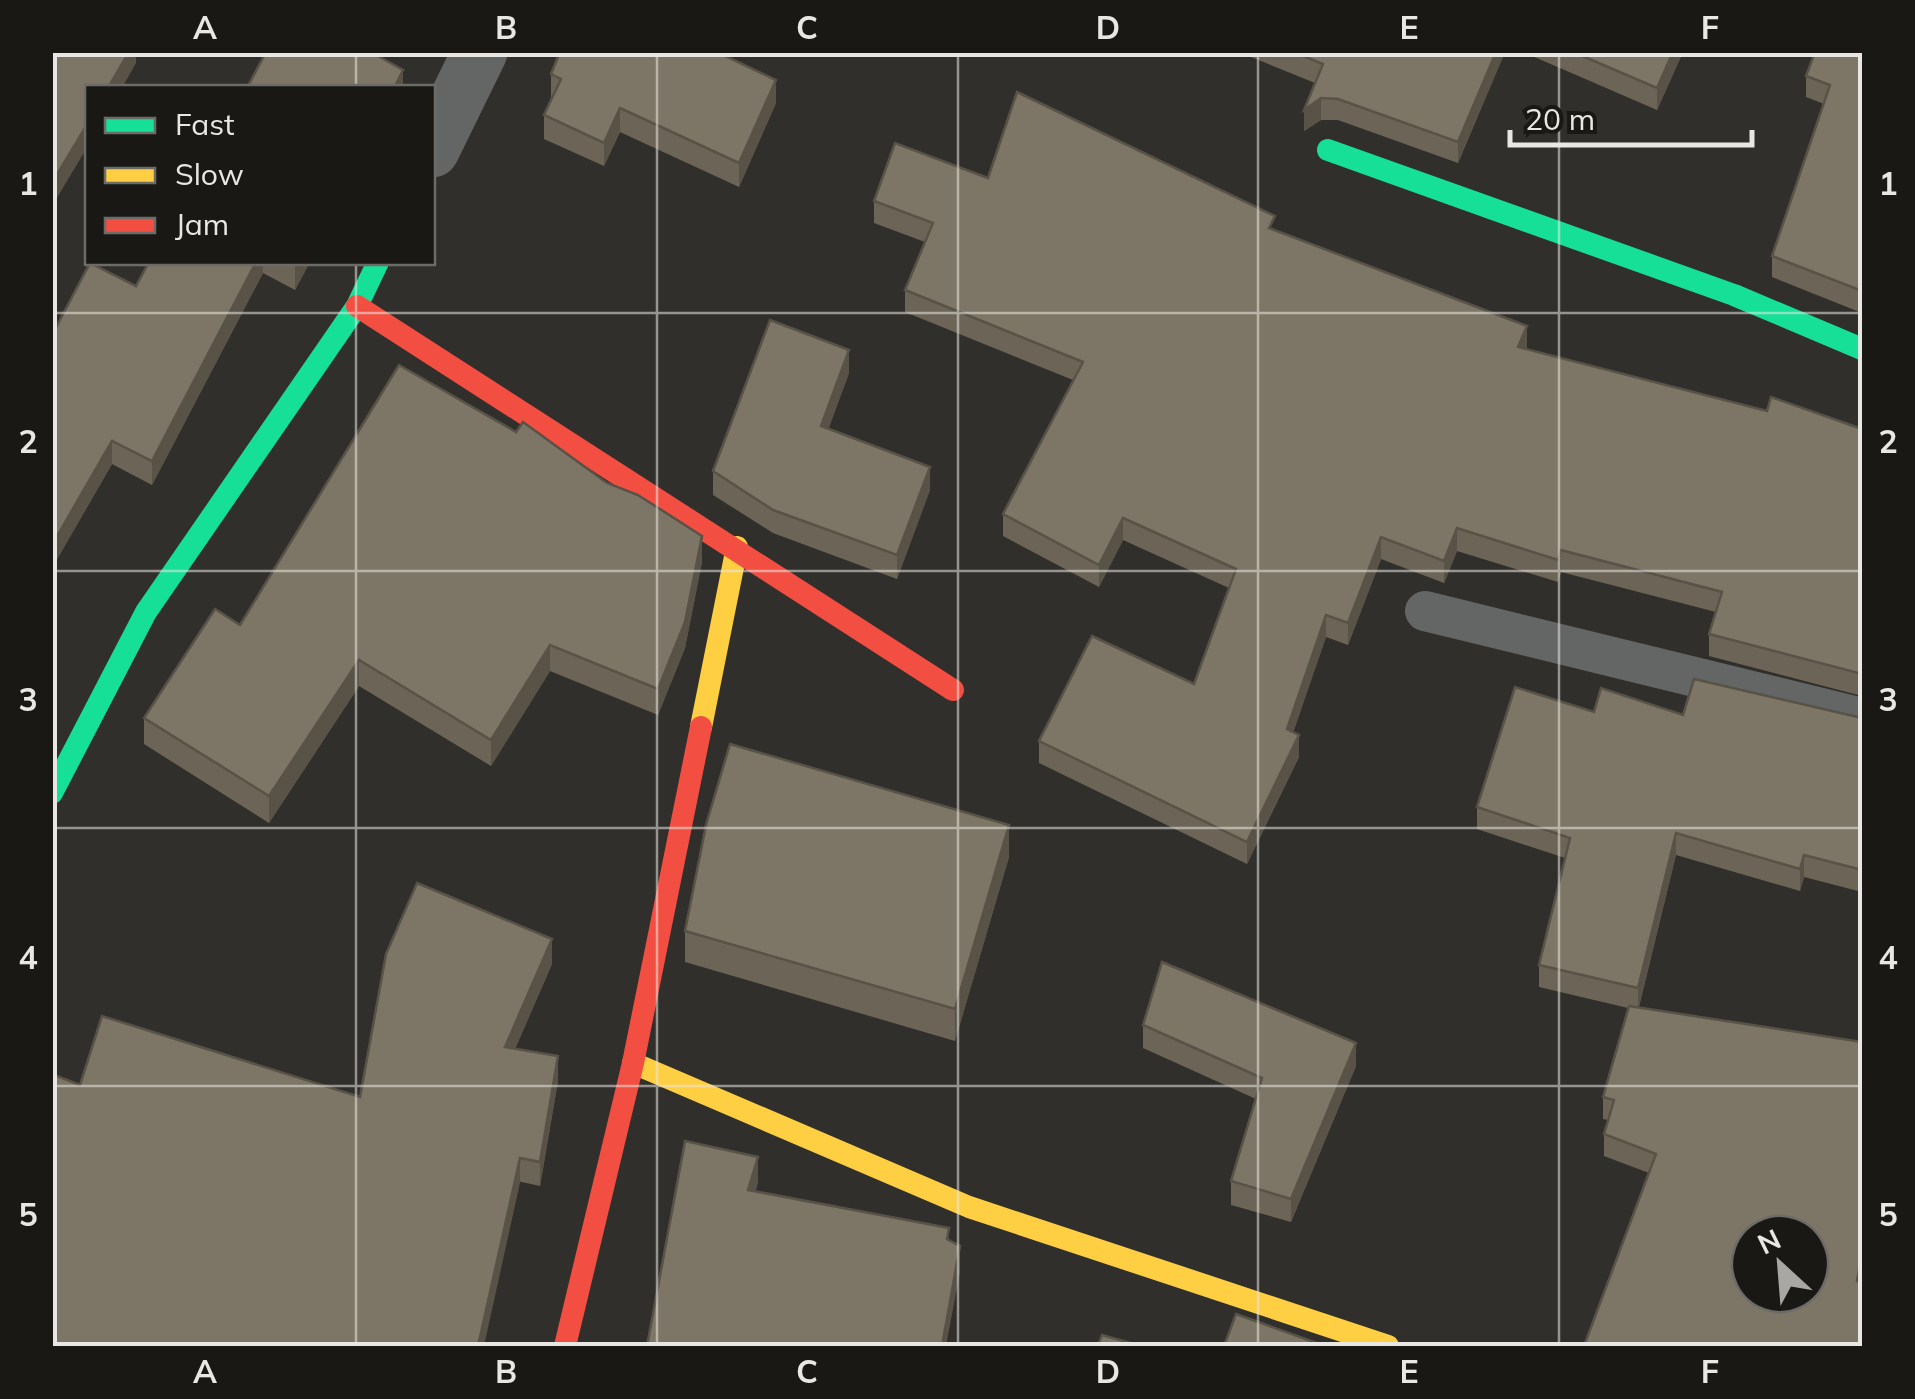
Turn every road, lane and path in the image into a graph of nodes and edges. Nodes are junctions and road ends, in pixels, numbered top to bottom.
1 (480, 52) edge
2 (435, 144) edge
3 (1328, 150) dead end
4 (377, 265) edge
5 (357, 306) junction
6 (1862, 349) edge
7 (738, 546) junction
8 (1425, 611) dead end
9 (953, 690) dead end
10 (1862, 718) edge
11 (52, 793) edge
12 (632, 1062) junction
13 (565, 1346) edge
14 (1388, 1346) edge

1 - 2 street
3 - 6 street
4 - 5 street
5 - 7 street
5 - 11 street
7 - 9 street
7 - 12 street
8 - 10 lane
12 - 13 street
12 - 14 street

